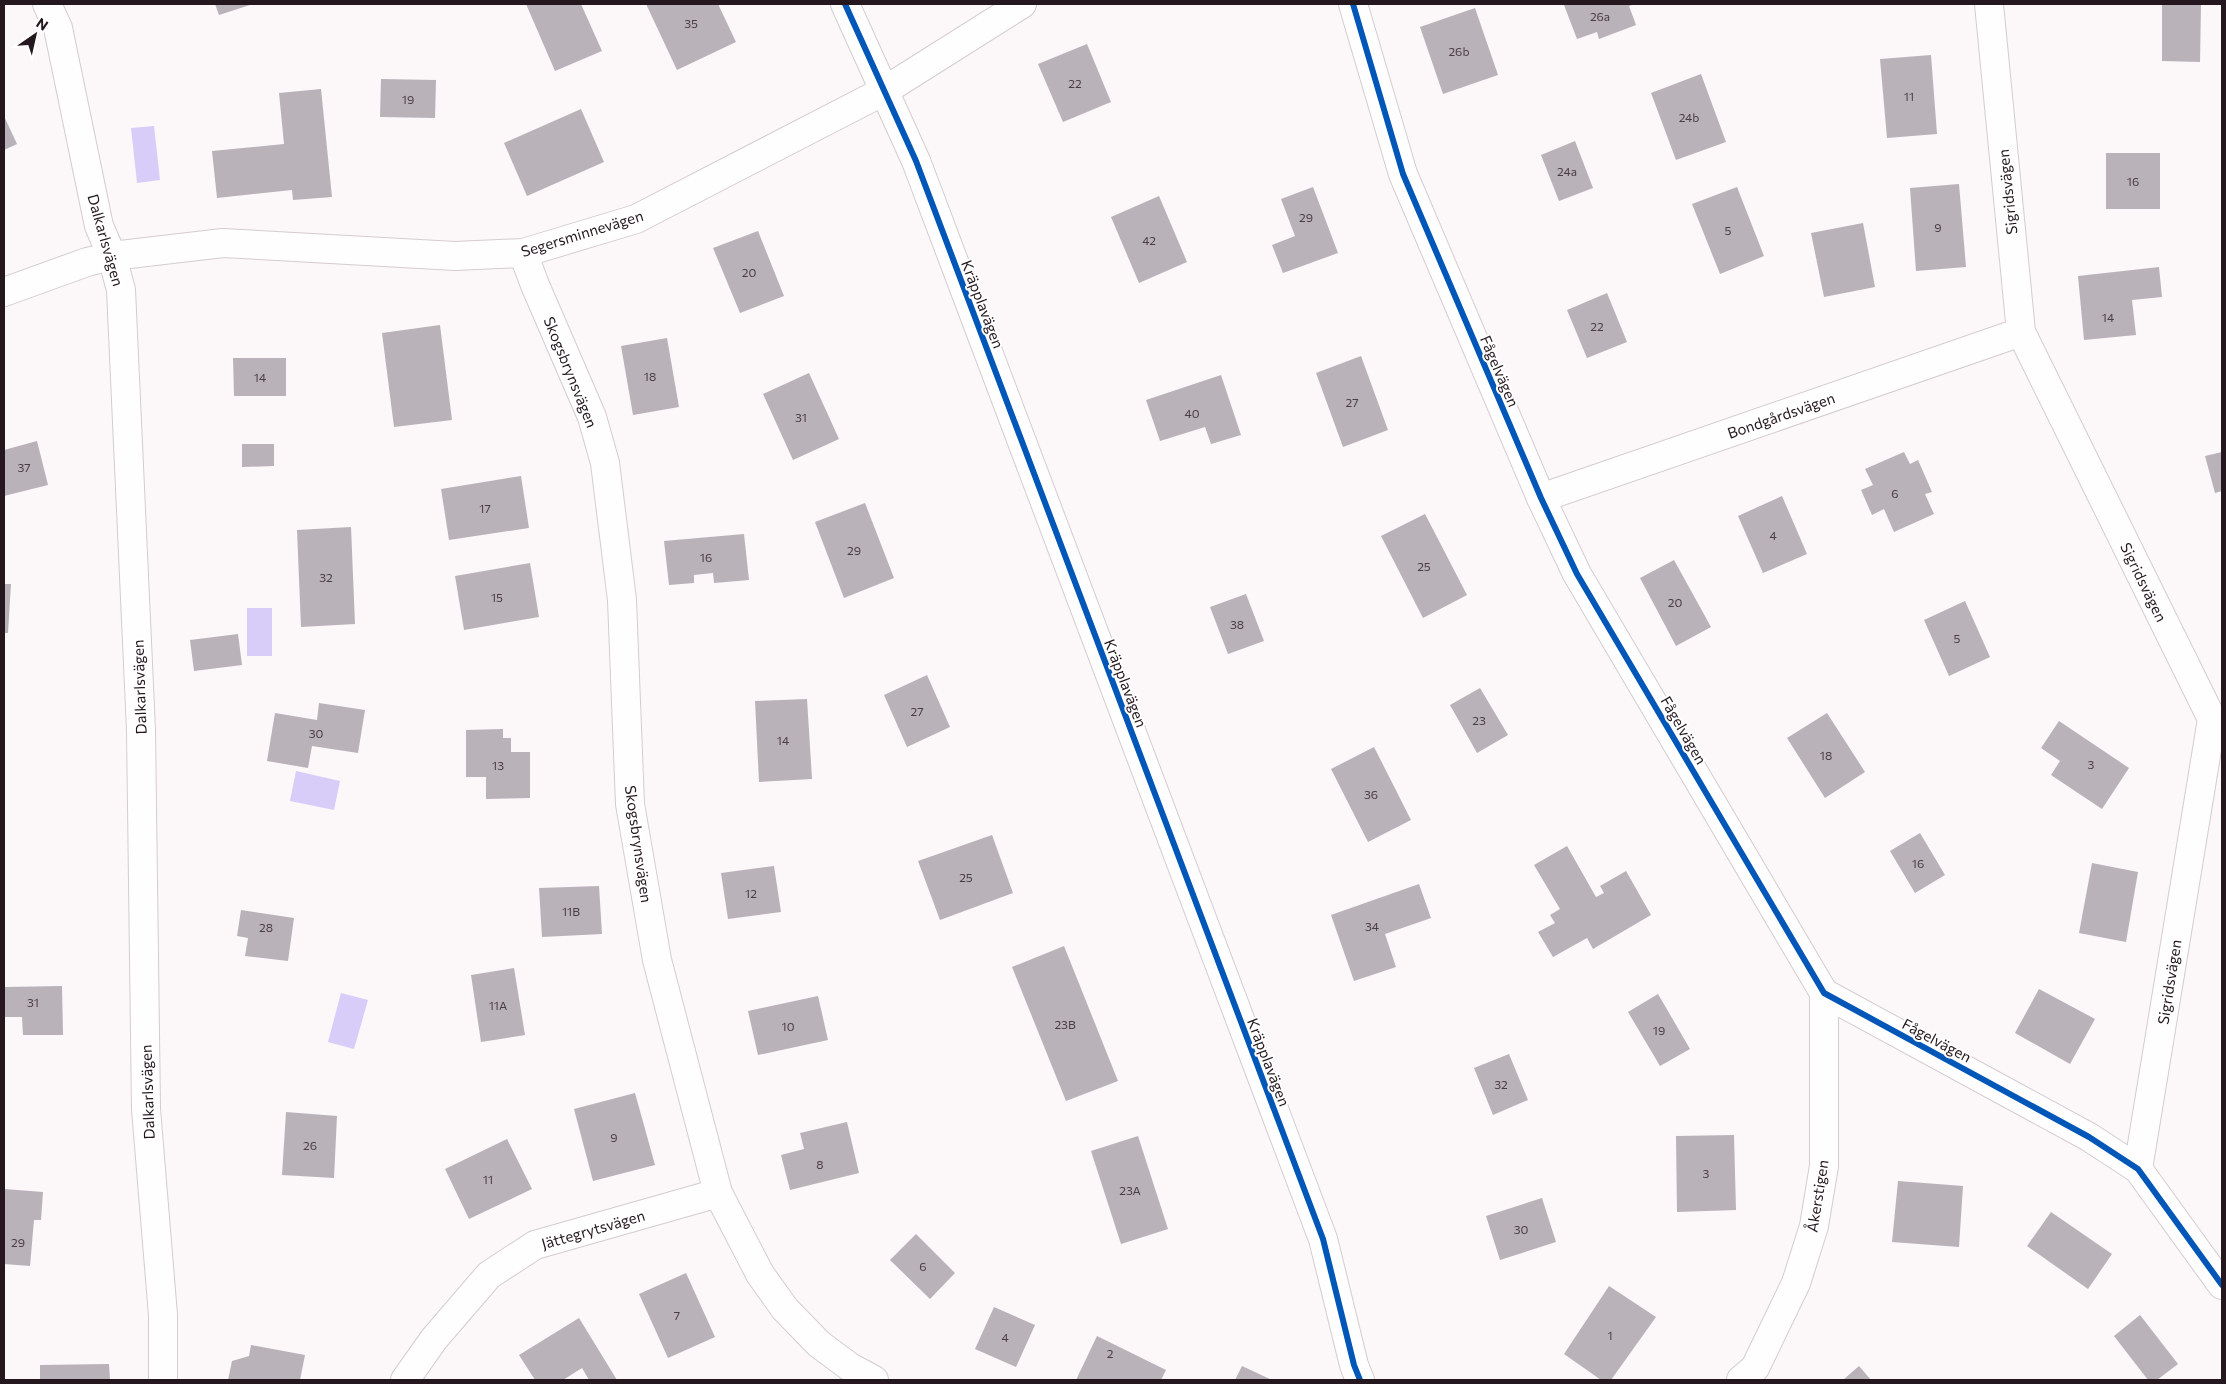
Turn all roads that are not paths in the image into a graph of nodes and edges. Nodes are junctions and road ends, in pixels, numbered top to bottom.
1 (47, 4) edge
2 (845, 4) edge
3 (1022, 4) edge
4 (1353, 4) edge
5 (1989, 4) edge
6 (884, 91) junction
7 (523, 253) junction
8 (112, 256) junction
9 (4, 292) edge
10 (2021, 332) junction
11 (1541, 498) junction
12 (2217, 718) edge
13 (1824, 993) junction
14 (2138, 1169) junction
15 (718, 1193) junction
16 (2222, 1285) edge
17 (162, 1380) edge
18 (405, 1380) edge
19 (874, 1380) edge
20 (1360, 1380) edge
21 (1740, 1380) edge

1 - 8 street, Dalkarlsvägen
2 - 6 street, Kräpplavägen
3 - 6 street, Segersminnevägen
4 - 11 street, Fågelvägen
5 - 10 street, Sigridsvägen
6 - 7 street, Segersminnevägen
6 - 20 street, Kräpplavägen
7 - 8 street, Segersminnevägen
7 - 15 street, Skogsbrynsvägen
8 - 9 street, Segersminnevägen
8 - 17 street, Dalkarlsvägen
10 - 11 street, Bondgårdsvägen
10 - 12 street, Sigridsvägen
11 - 13 street, Fågelvägen
12 - 14 street, Sigridsvägen
13 - 14 street, Fågelvägen
13 - 21 street, Åkerstigen
14 - 16 street, Fågelvägen
15 - 18 street, Jättegrytsvägen
15 - 19 street, Skogsbrynsvägen

